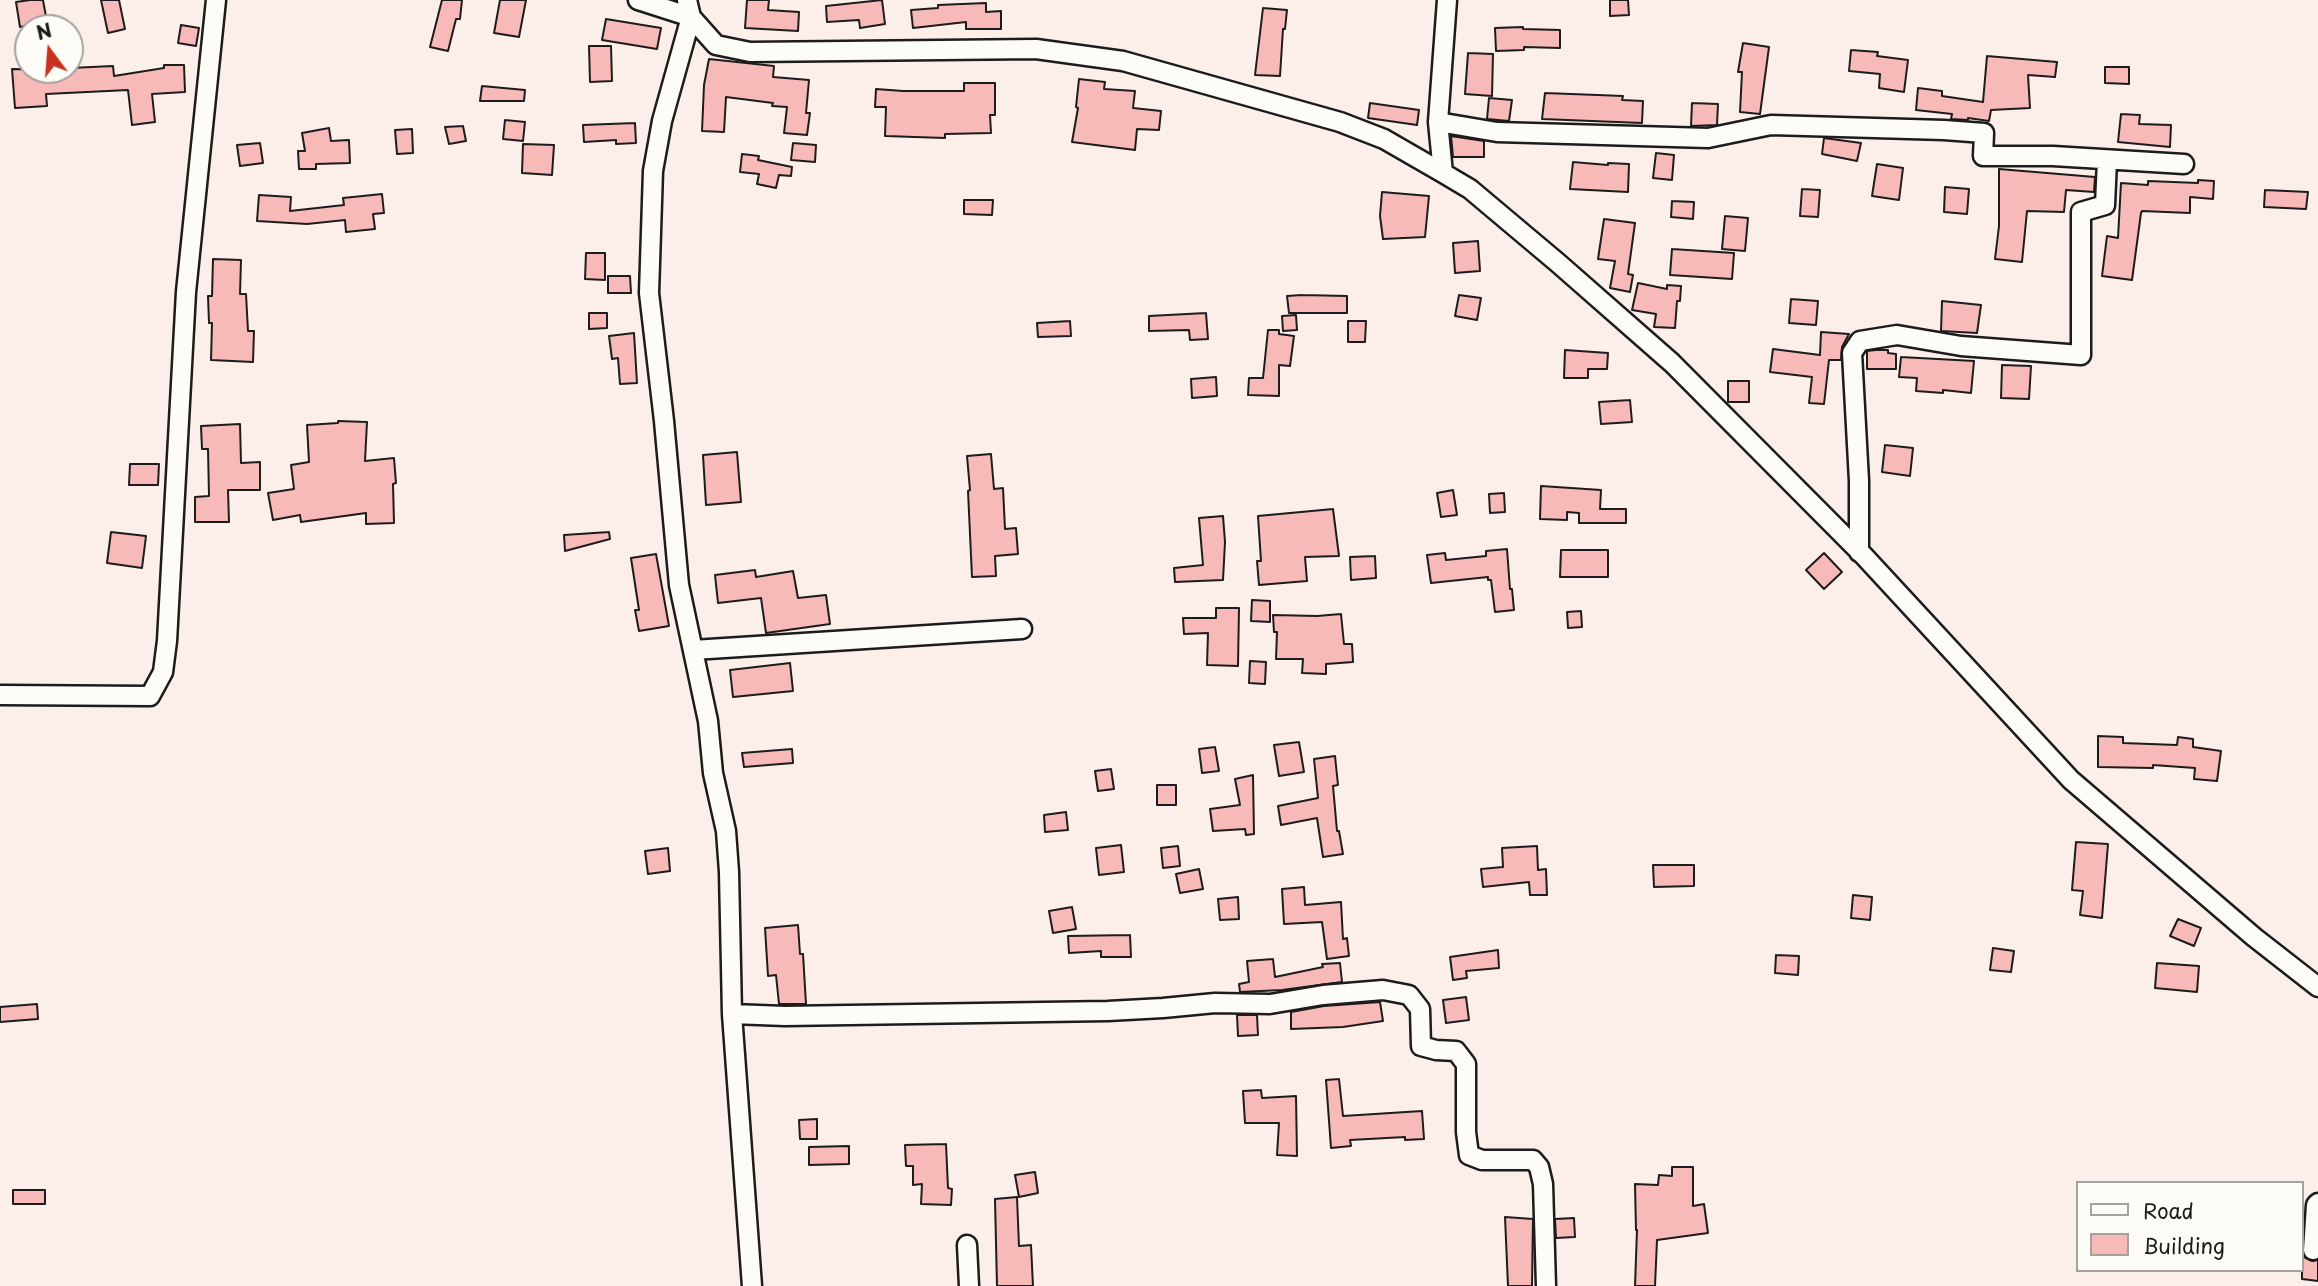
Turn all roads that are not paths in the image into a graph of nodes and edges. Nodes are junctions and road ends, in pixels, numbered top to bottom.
1 (216, 0) edge
2 (638, 0) edge
3 (1447, 0) edge
4 (689, 8) edge
5 (1438, 122) junction
6 (2108, 160) junction
7 (2184, 164) dead end
8 (1443, 173) junction
9 (1859, 552) junction
10 (1022, 629) dead end
11 (693, 650) junction
12 (0, 695) edge
13 (2318, 986) edge
14 (732, 1014) junction
15 (2318, 1203) edge
16 (967, 1245) dead end
17 (2313, 1250) dead end
18 (752, 1286) edge
19 (968, 1286) edge
20 (1546, 1286) edge

1 - 12 street
2 - 4 street
3 - 5 street
4 - 8 street
4 - 11 street
5 - 6 street
5 - 8 street
6 - 7 street
6 - 9 street
8 - 9 street
9 - 13 street
10 - 11 street
11 - 14 street
14 - 18 street
14 - 20 street
15 - 17 street
16 - 19 street

